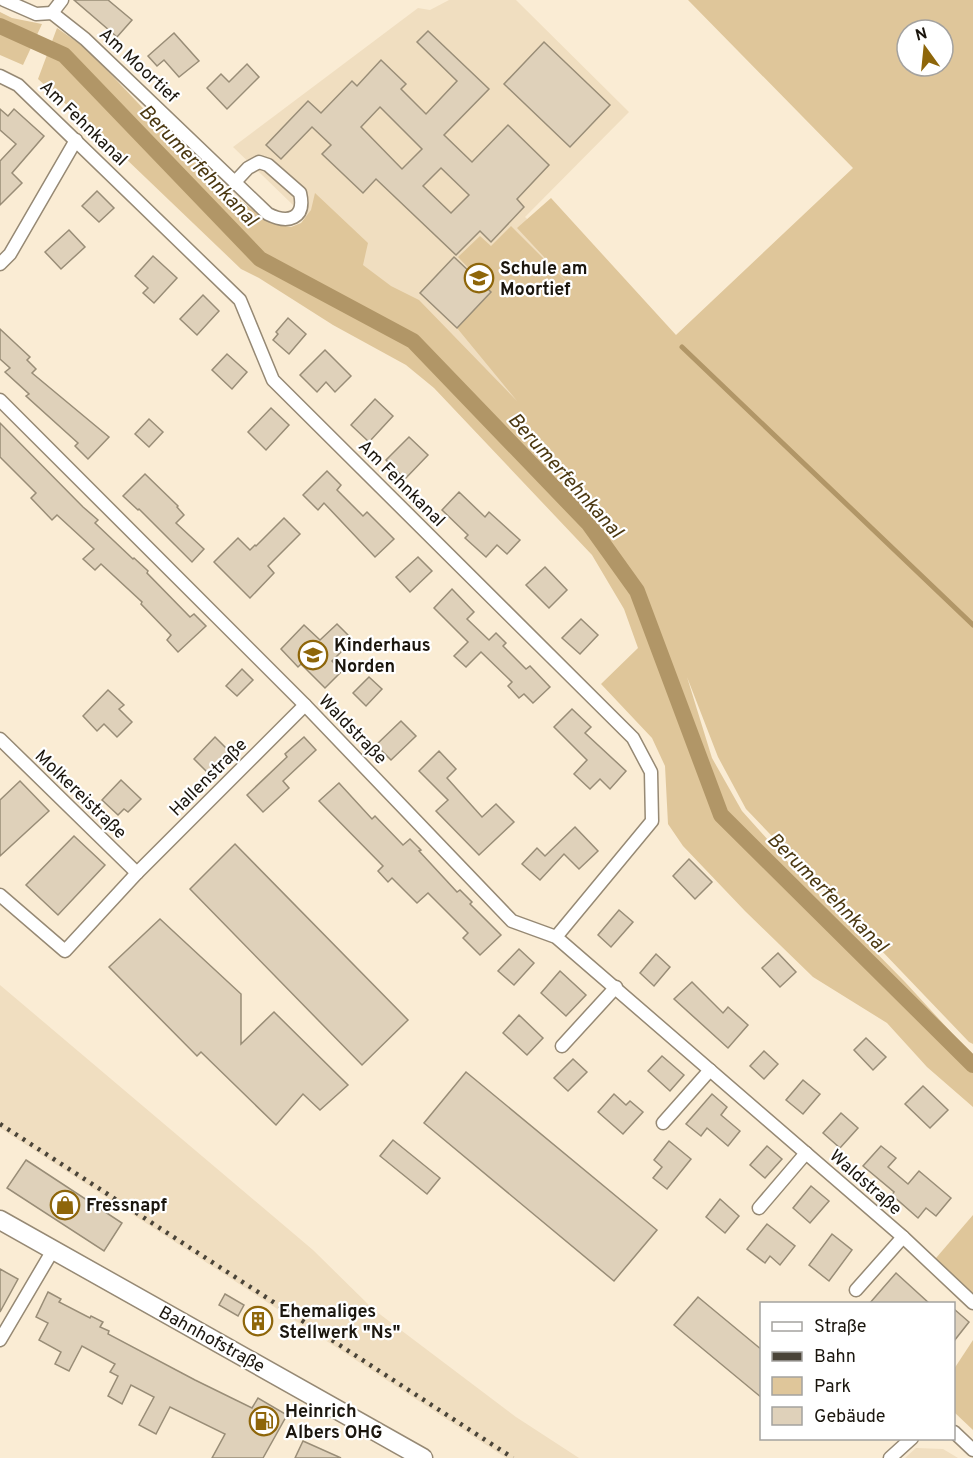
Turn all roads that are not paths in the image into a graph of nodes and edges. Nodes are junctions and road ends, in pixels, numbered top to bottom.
1 (4, 0) edge
2 (62, 0) edge
3 (52, 13) junction
4 (0, 76) edge
5 (76, 140) junction
6 (235, 182) junction
7 (0, 264) edge
8 (0, 400) edge
9 (305, 705) junction
10 (0, 739) edge
11 (137, 873) junction
12 (0, 895) edge
13 (556, 937) junction
14 (616, 987) junction
15 (562, 1046) dead end
16 (710, 1070) junction
17 (663, 1123) dead end
18 (806, 1153) junction
19 (759, 1208) dead end
20 (0, 1220) edge
21 (903, 1238) junction
22 (53, 1250) junction
23 (856, 1290) dead end
24 (973, 1303) edge
25 (0, 1340) edge
26 (955, 1433) edge
27 (910, 1440) edge
28 (973, 1450) edge
29 (423, 1458) edge
30 (890, 1458) edge

1 - 3 street, Am Moortief
2 - 3 street
3 - 6 street, Am Moortief
4 - 5 street, Am Fehnkanal
5 - 7 street
5 - 13 street, Am Fehnkanal
6 - 6 street, Am Moortief
8 - 9 street, Waldstraße
9 - 11 street, Hallenstraße
9 - 13 street, Waldstraße
10 - 11 street, Molkereistraße
11 - 12 street, Hallenstraße
13 - 14 street, Waldstraße
14 - 15 street
14 - 16 street, Waldstraße
16 - 17 street
16 - 18 street, Waldstraße
18 - 19 street, Waldstraße
18 - 21 street, Waldstraße
20 - 22 main road, Bahnhofstraße
21 - 23 street, Waldstraße
21 - 24 street, Waldstraße
22 - 25 street
22 - 29 main road, Bahnhofstraße
26 - 28 street
27 - 30 street

